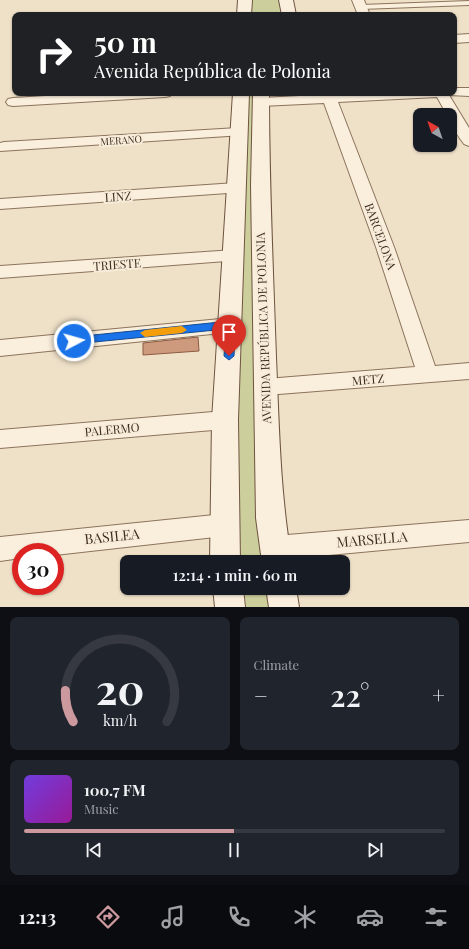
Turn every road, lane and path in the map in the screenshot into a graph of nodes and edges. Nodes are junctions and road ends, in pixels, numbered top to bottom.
1 (245, 0) edge
2 (286, 0) edge
3 (469, 3) edge
4 (361, 7) edge
5 (244, 12) edge
6 (288, 12) edge
7 (469, 38) edge
8 (457, 39) edge
9 (457, 92) edge
10 (469, 92) edge
11 (114, 96) edge
12 (254, 96) edge
13 (386, 96) edge
14 (444, 96) edge
15 (330, 99) junction
16 (13, 102) dead end
17 (238, 132) junction
18 (469, 141) edge
19 (4, 147) dead end
20 (236, 188) junction
21 (0, 204) edge
22 (234, 256) junction
23 (0, 272) edge
24 (230, 325) junction
25 (0, 348) edge
26 (469, 371) edge
27 (428, 374) junction
28 (266, 387) junction
29 (225, 420) junction
30 (0, 439) edge
31 (224, 525) junction
32 (469, 531) edge
33 (0, 549) edge
34 (225, 555) edge
35 (276, 555) edge
36 (229, 595) edge
37 (282, 595) edge
38 (230, 607) edge
39 (284, 607) edge

1 - 5 main road
2 - 6 main road
3 - 4 lane
7 - 8 street
9 - 10 street
11 - 16 street
12 - 15 street
12 - 17 main road, AVENIDA REPÚBLICA DE POLONIA
12 - 28 main road, AVENIDA REPÚBLICA DE POLONIA
13 - 15 street
14 - 18 street
15 - 27 street, BARCELONA
17 - 19 street, MERANO
17 - 20 main road, AVENIDA REPÚBLICA DE POLONIA
20 - 21 street, LINZ
20 - 22 main road, AVENIDA REPÚBLICA DE POLONIA
22 - 23 street, TRIESTE
22 - 24 main road, AVENIDA REPÚBLICA DE POLONIA
24 - 25 street
24 - 29 main road, AVENIDA REPÚBLICA DE POLONIA
26 - 27 street, METZ
27 - 28 street, METZ
28 - 35 main road, AVENIDA REPÚBLICA DE POLONIA
29 - 30 street, PALERMO
29 - 31 main road, AVENIDA REPÚBLICA DE POLONIA
31 - 33 street, BASILEA
31 - 34 main road, AVENIDA REPÚBLICA DE POLONIA
32 - 35 street, MARSELLA
36 - 38 main road
37 - 39 main road

